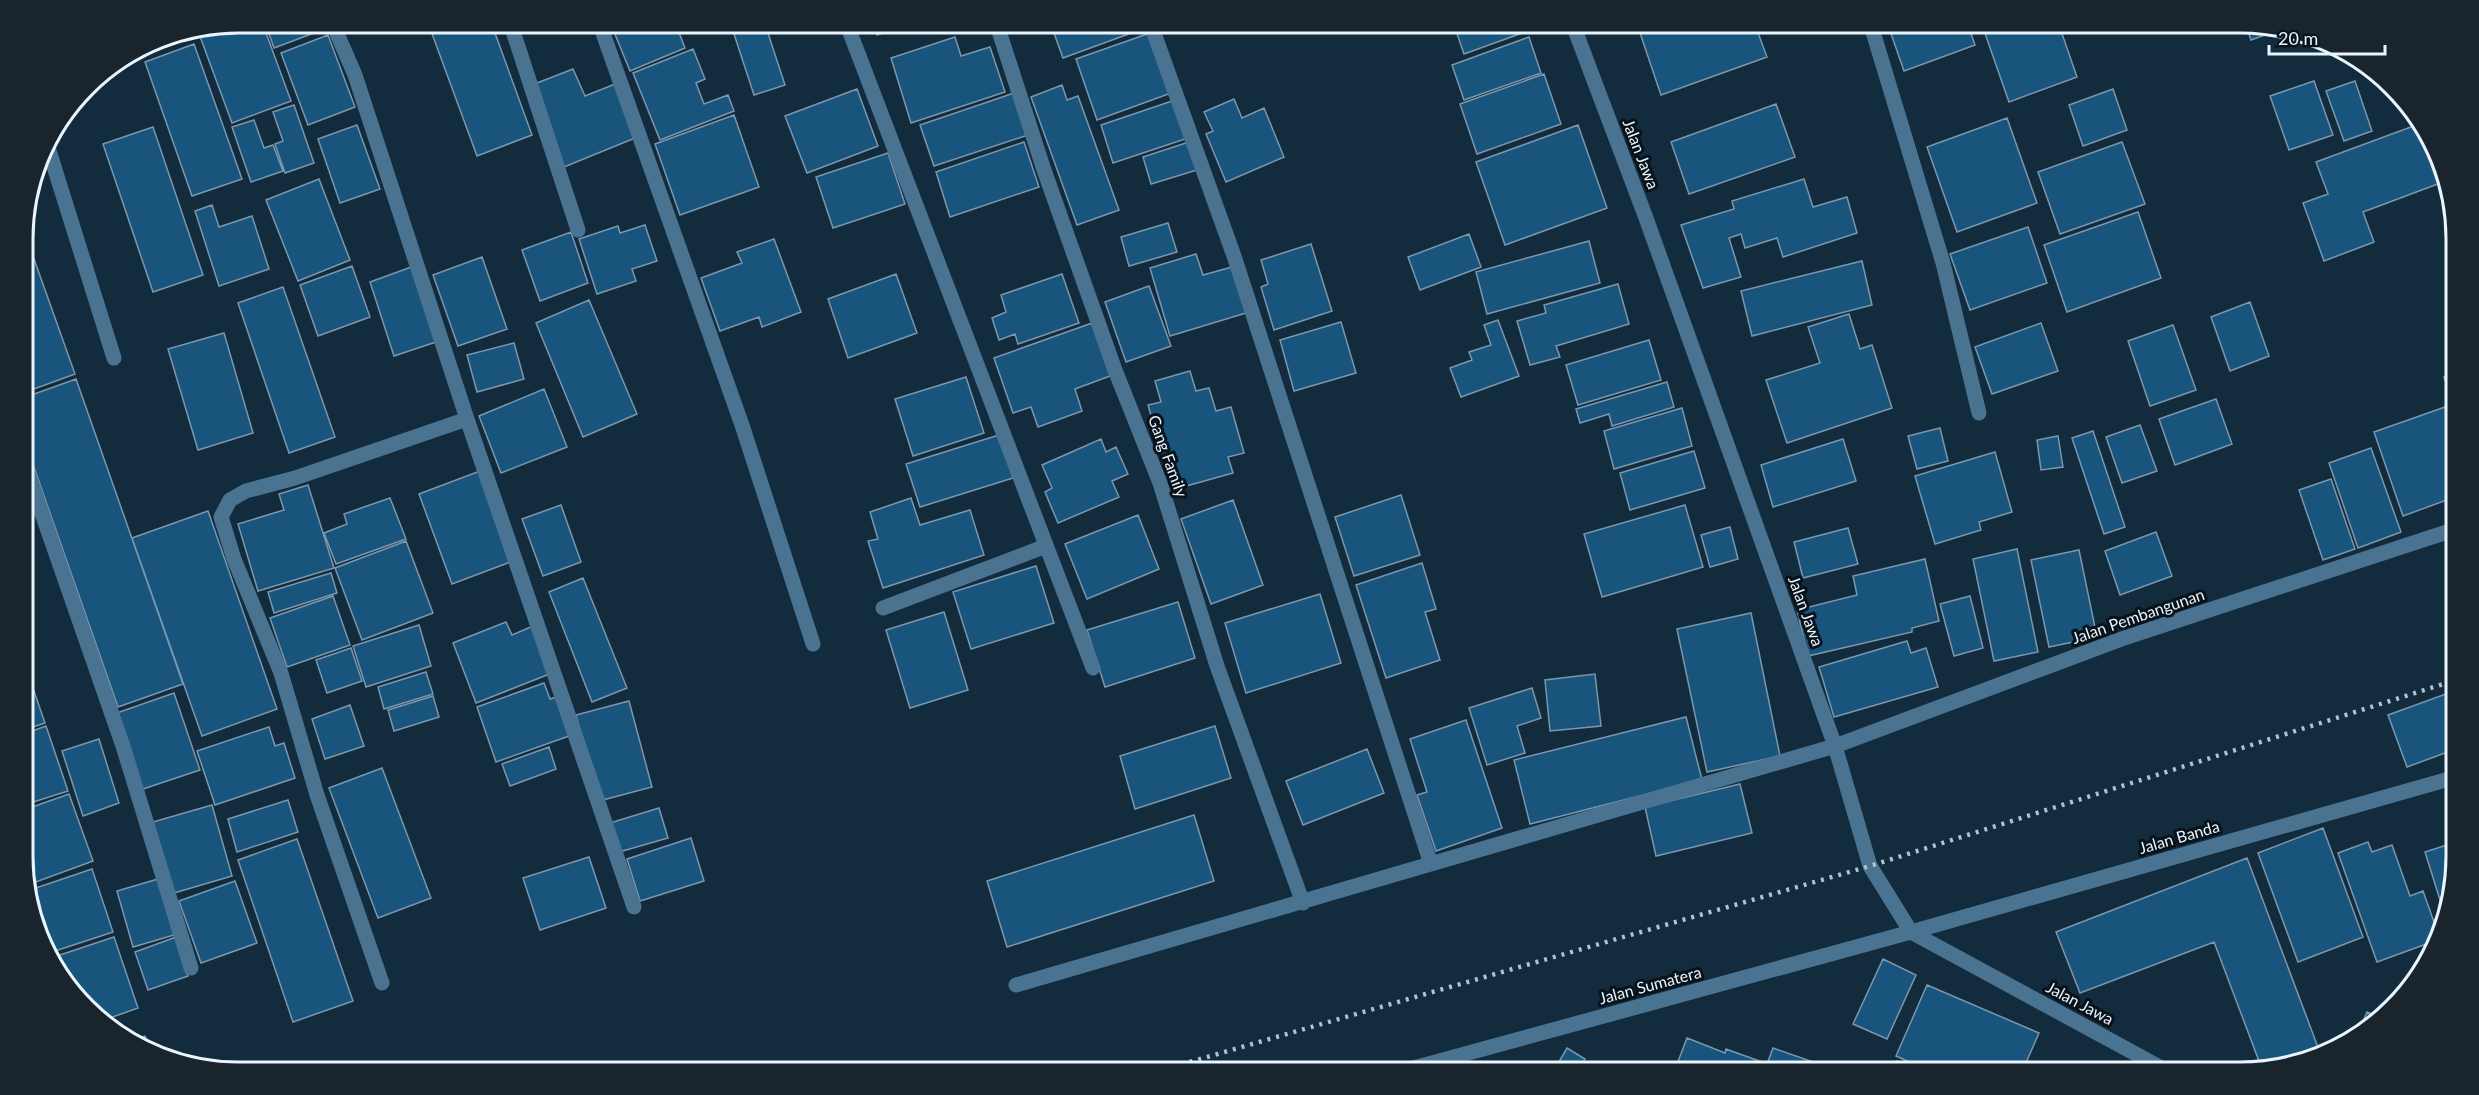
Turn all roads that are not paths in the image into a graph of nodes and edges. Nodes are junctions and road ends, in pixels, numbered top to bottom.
1 (337, 33) edge
2 (514, 33) edge
3 (603, 33) edge
4 (850, 33) edge
5 (1000, 33) edge
6 (1154, 33) edge
7 (1576, 33) edge
8 (1873, 33) edge
9 (51, 156) edge
10 (578, 230) dead end
11 (114, 358) dead end
12 (1979, 413) dead end
13 (467, 418) junction
14 (33, 485) edge
15 (2446, 532) edge
16 (1046, 546) junction
17 (884, 608) dead end
18 (813, 644) dead end
19 (1093, 668) dead end
20 (1835, 746) junction
21 (2446, 780) edge
22 (1431, 864) junction
23 (1303, 903) junction
24 (634, 907) dead end
25 (1911, 932) junction
26 (191, 968) dead end
27 (382, 982) dead end
28 (1016, 985) dead end
29 (1438, 1062) edge
30 (2151, 1062) edge

1 - 13 street
2 - 10 street
3 - 18 street
4 - 16 street
5 - 23 street, Gang Family
6 - 22 street
7 - 20 street, Jalan Jawa
8 - 12 street
9 - 11 street
13 - 24 street
13 - 27 street
14 - 26 street
15 - 20 street, Jalan Pembangunan
16 - 17 street
16 - 19 street
20 - 22 street, Jalan Pembangunan
20 - 25 street, Jalan Jawa
21 - 25 street, Jalan Banda
22 - 23 street, Jalan Pembangunan
23 - 28 street, Jalan Pembangunan
25 - 29 street, Jalan Sumatera
25 - 30 street, Jalan Jawa

